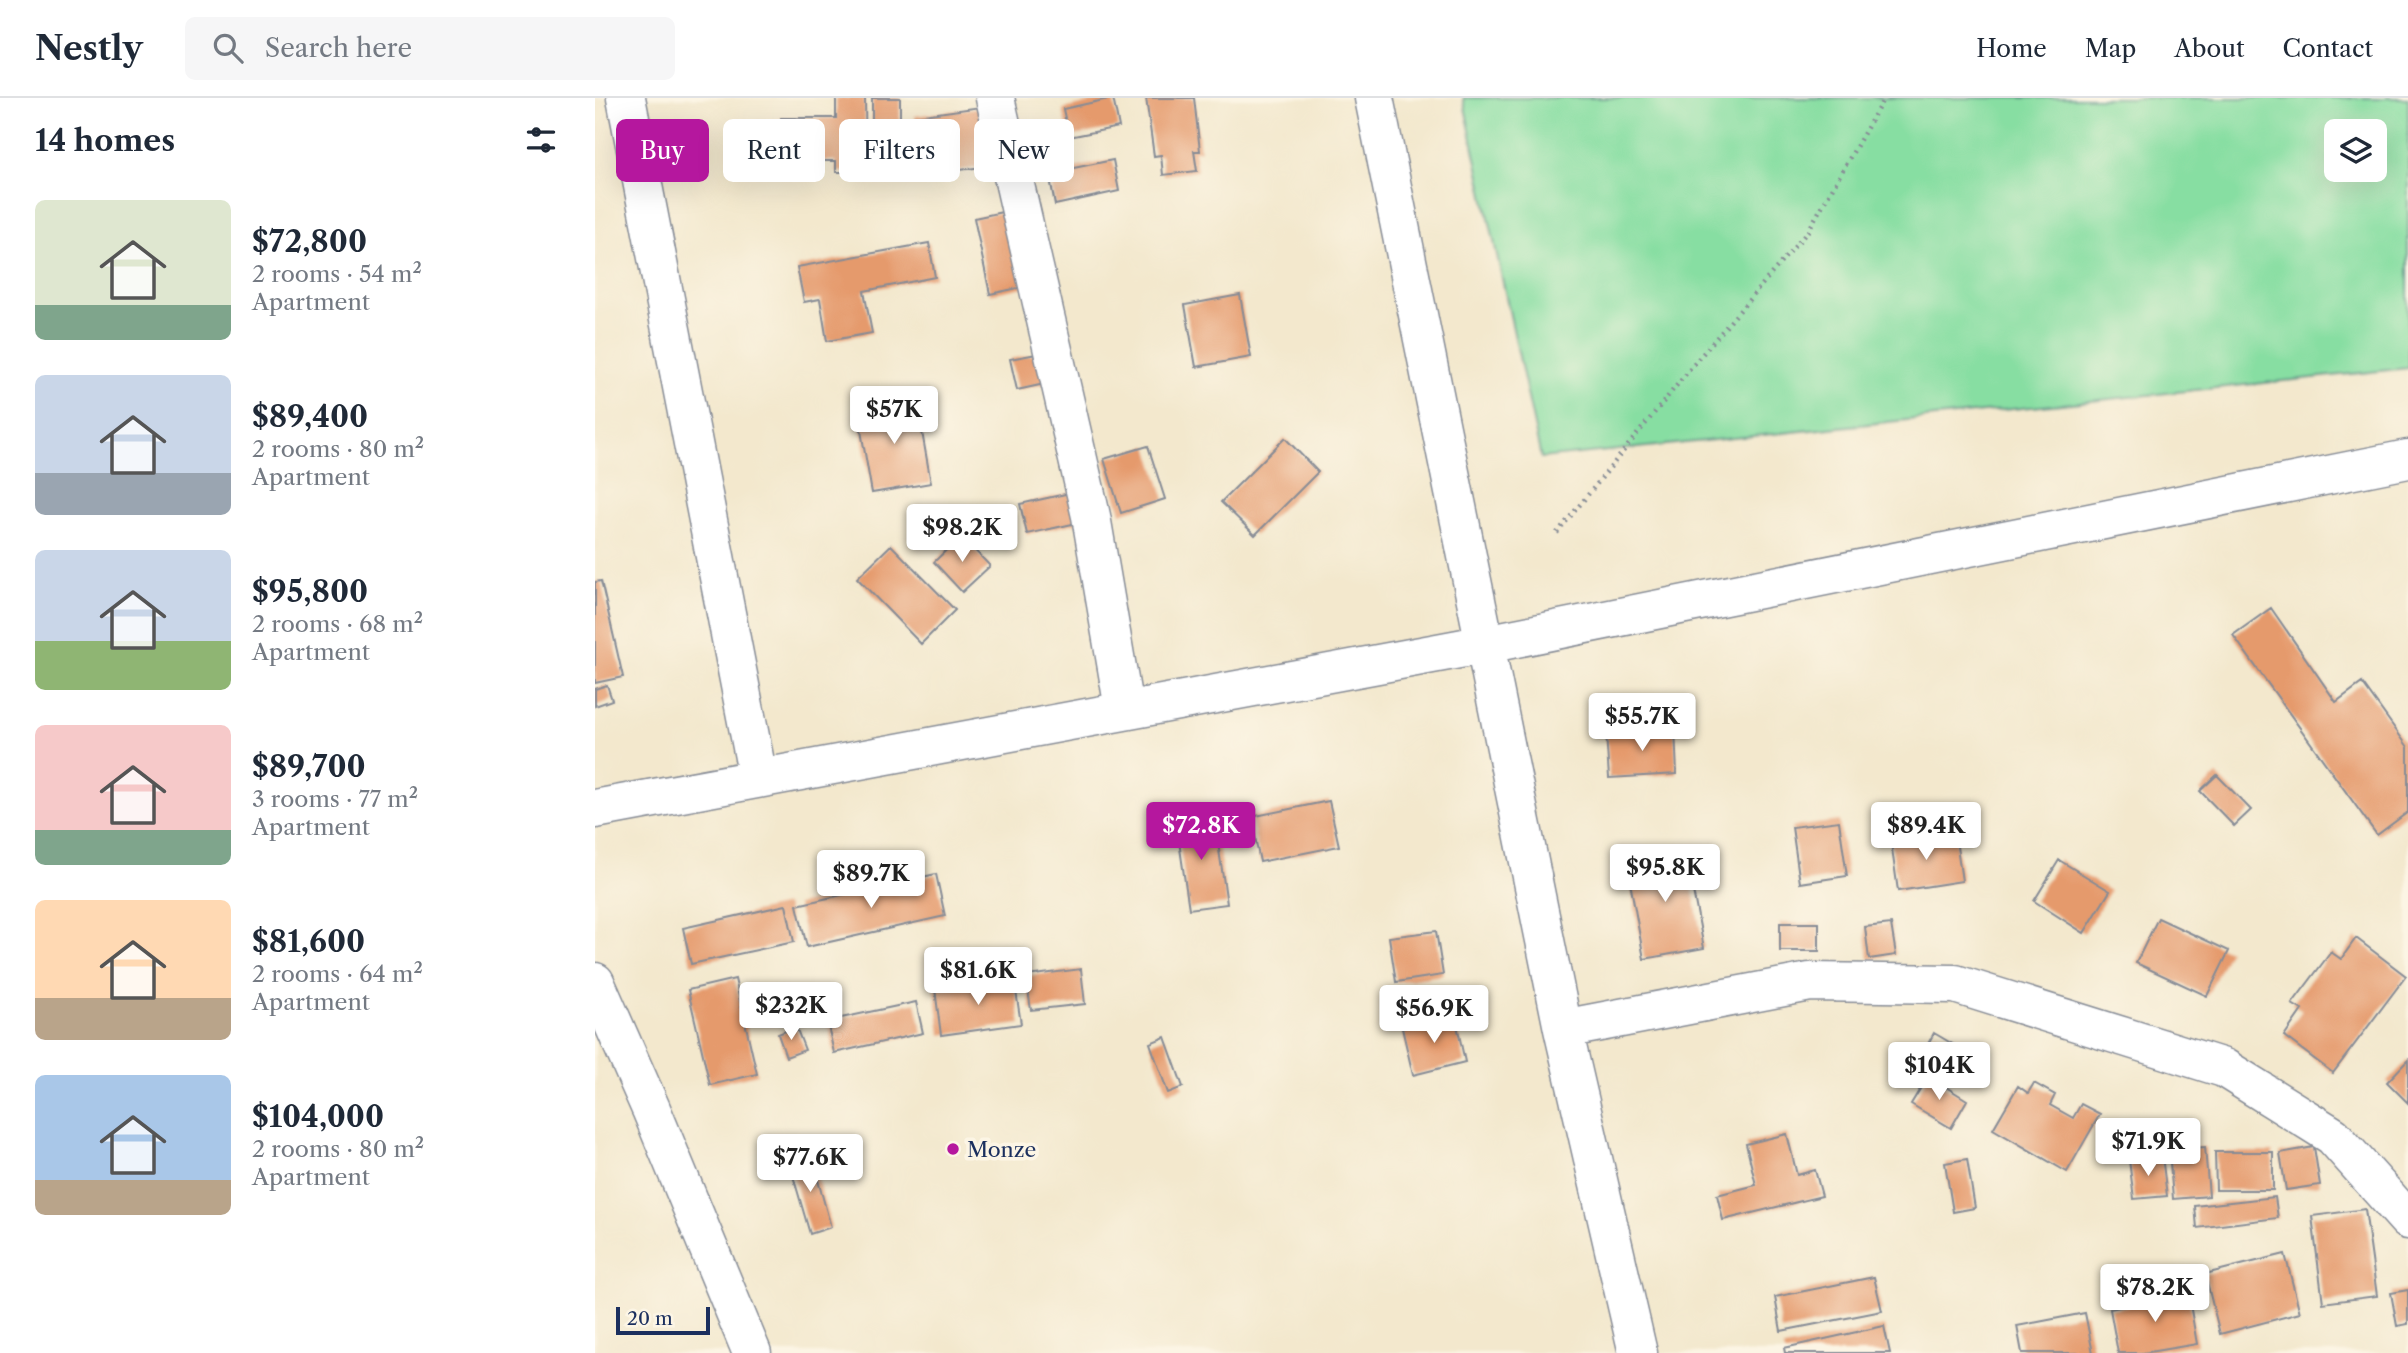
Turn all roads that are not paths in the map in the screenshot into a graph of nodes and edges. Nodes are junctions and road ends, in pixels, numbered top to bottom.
1 (626, 98) edge
2 (995, 98) edge
3 (1374, 98) edge
4 (2408, 459) edge
5 (1486, 644) junction
6 (1124, 709) junction
7 (758, 778) junction
8 (595, 809) edge
9 (595, 982) edge
10 (1563, 1030) junction
11 (2408, 1220) edge
12 (752, 1353) edge
13 (1638, 1353) edge

1 - 7 street
2 - 6 street
3 - 5 street
4 - 5 street
5 - 6 street
5 - 10 street
6 - 7 street
7 - 8 street
9 - 12 street
10 - 11 street
10 - 13 street

